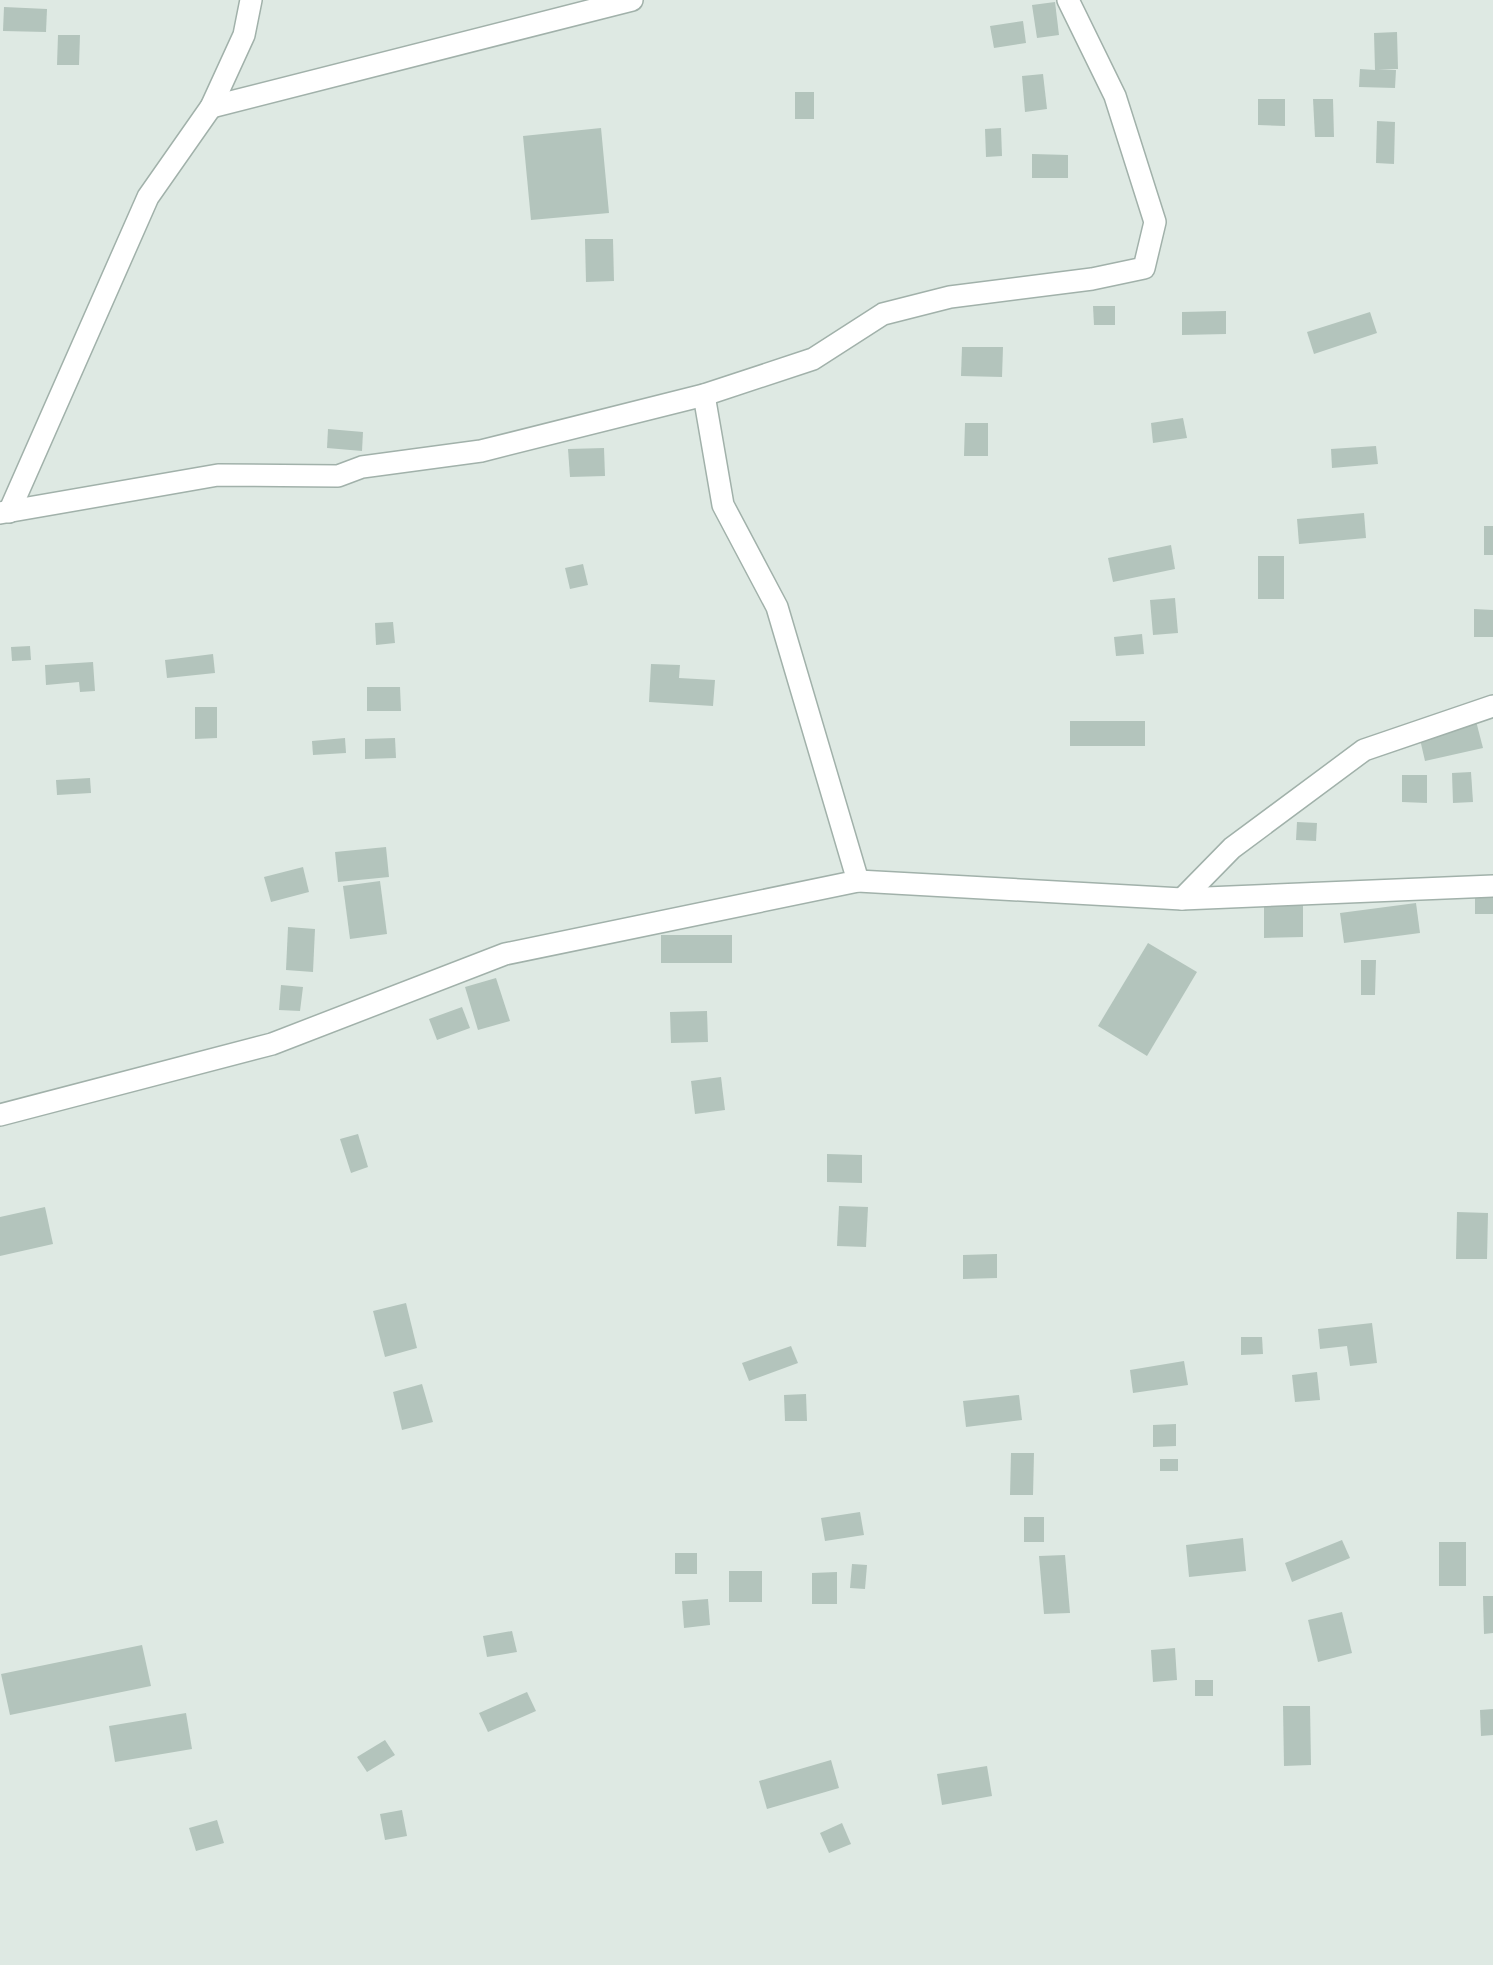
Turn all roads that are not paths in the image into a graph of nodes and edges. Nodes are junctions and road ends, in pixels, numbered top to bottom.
1 (251, 0) edge
2 (632, 0) edge
3 (1068, 0) edge
4 (211, 107) junction
5 (704, 395) junction
6 (5, 513) edge
7 (1493, 706) edge
8 (858, 881) junction
9 (1493, 886) edge
10 (1182, 899) junction
11 (0, 1115) edge

1 - 4 street
2 - 4 street
3 - 5 street
4 - 6 street
5 - 6 street
5 - 8 street
7 - 10 street
8 - 10 street
8 - 11 street
9 - 10 street

